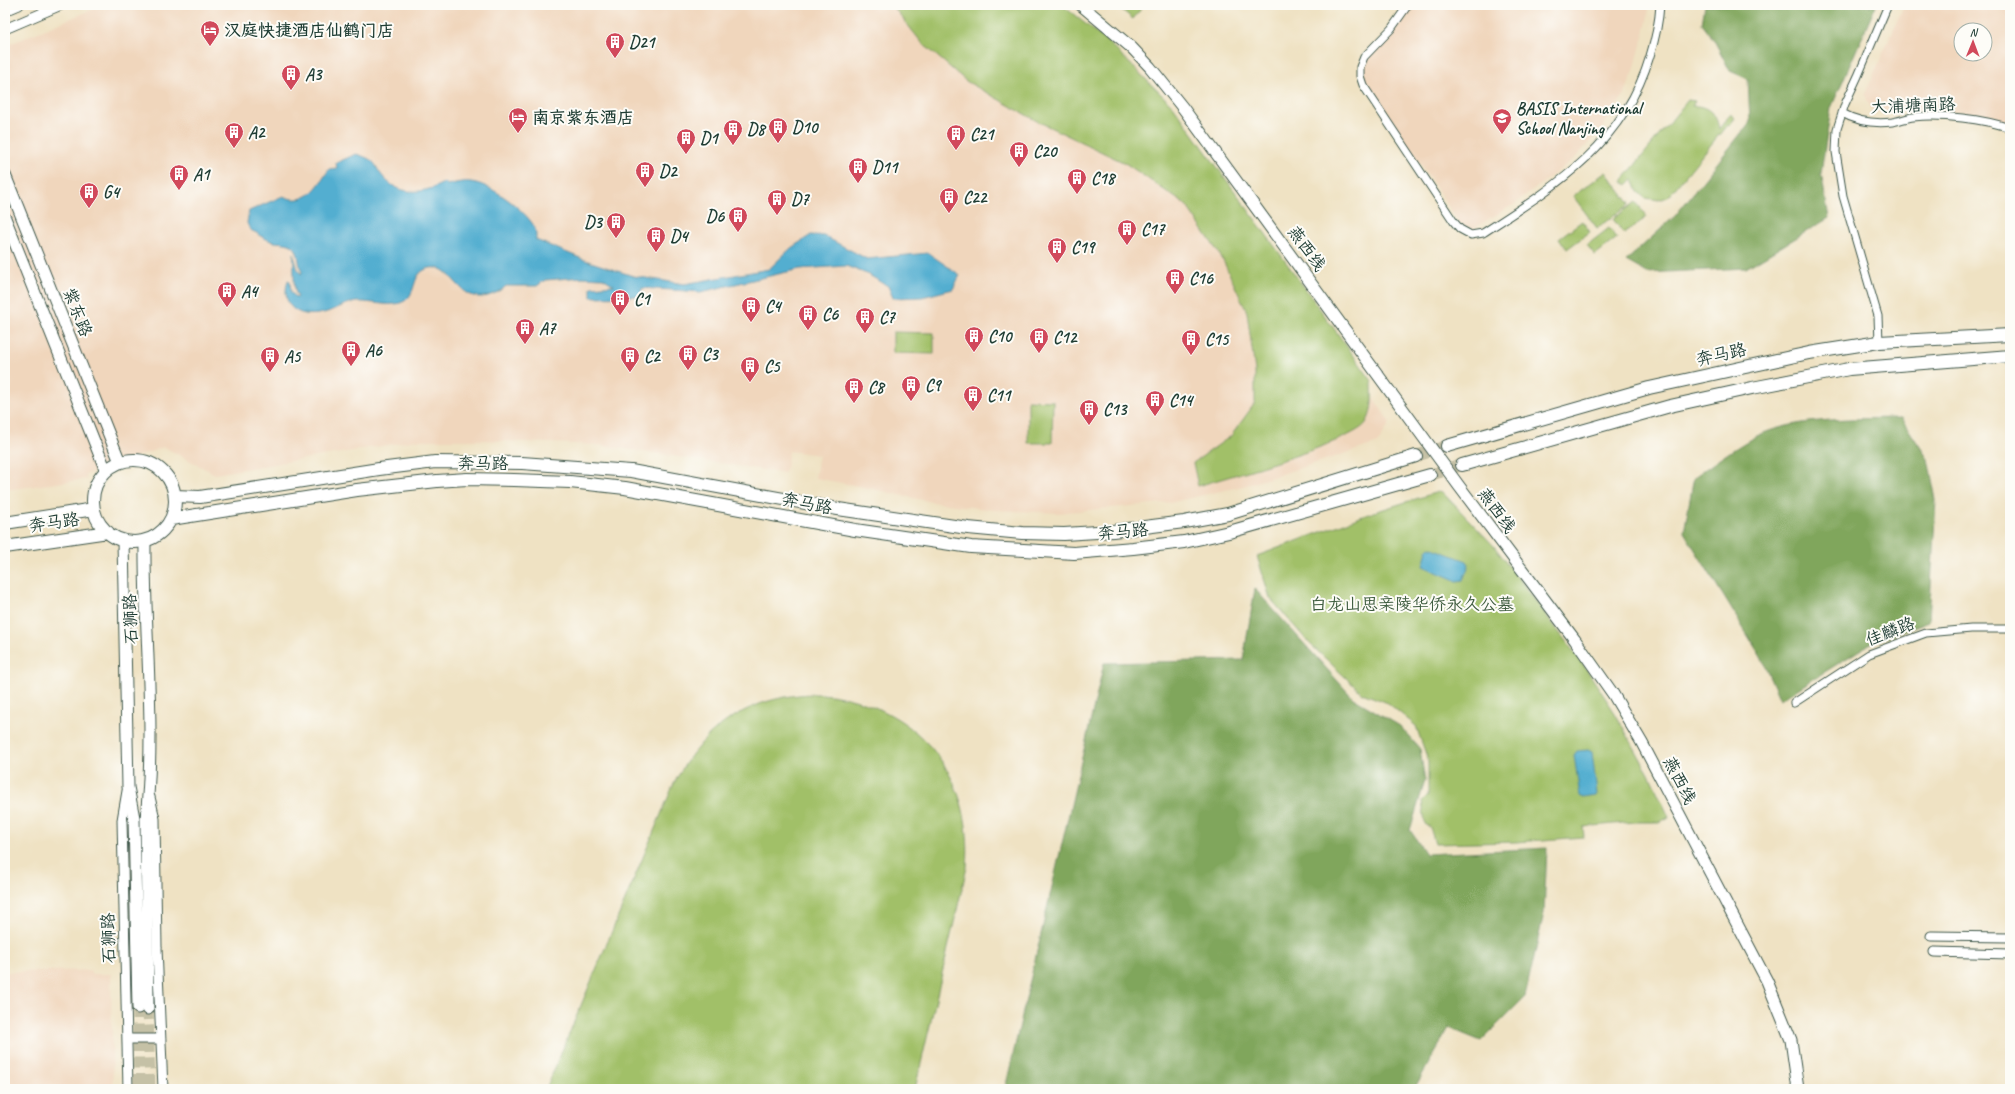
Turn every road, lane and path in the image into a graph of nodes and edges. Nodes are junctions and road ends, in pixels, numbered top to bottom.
1 (20, 5) edge
2 (61, 5) edge
3 (1081, 5) edge
4 (1408, 5) edge
5 (1660, 5) edge
6 (1888, 5) edge
7 (5, 11) edge
8 (5, 29) edge
9 (1842, 113) junction
10 (2010, 128) edge
11 (5, 175) edge
12 (5, 218) edge
13 (2010, 335) edge
14 (1879, 342) junction
15 (2010, 356) edge
16 (1447, 446) tunnel mouth
17 (1416, 456) tunnel mouth
18 (120, 462) junction
19 (1462, 465) tunnel mouth
20 (106, 471) junction
21 (1430, 475) tunnel mouth
22 (175, 496) junction
23 (94, 510) junction
24 (171, 519) junction
25 (5, 523) edge
26 (108, 532) junction
27 (145, 540) junction
28 (123, 541) junction
29 (5, 546) edge
30 (2010, 629) edge
31 (1794, 703) dead end
32 (128, 787) junction
33 (149, 792) junction
34 (1931, 936) dead end
35 (2010, 937) edge
36 (1934, 952) dead end
37 (2010, 954) edge
38 (127, 1039) junction
39 (161, 1039) junction
40 (128, 1089) edge
41 (162, 1089) edge
42 (1798, 1089) edge

1 - 7 street
2 - 8 street
3 - 42 main road, 燕西线
4 - 5 street
6 - 9 street
9 - 10 street, 大浦塘南路
9 - 14 street
11 - 18 main road, 紫东路
12 - 20 main road, 紫东路
13 - 14 main road, 奔马路
14 - 16 main road, 奔马路
15 - 19 main road
17 - 22 main road, 奔马路
18 - 20 main road
18 - 22 main road
20 - 23 main road
21 - 24 main road, 奔马路
22 - 24 main road
23 - 25 main road, 奔马路
23 - 26 main road
24 - 27 main road
26 - 28 main road
26 - 29 main road, 奔马路
27 - 28 main road
27 - 33 main road, 石狮路
28 - 32 main road, 石狮路
30 - 31 street, 佳麟路
32 - 33 main road, 石狮路
32 - 38 street, 石狮路
33 - 39 street, 石狮路
34 - 35 street
36 - 37 street
38 - 39 street
38 - 40 street, 石狮路
39 - 41 street, 石狮路

